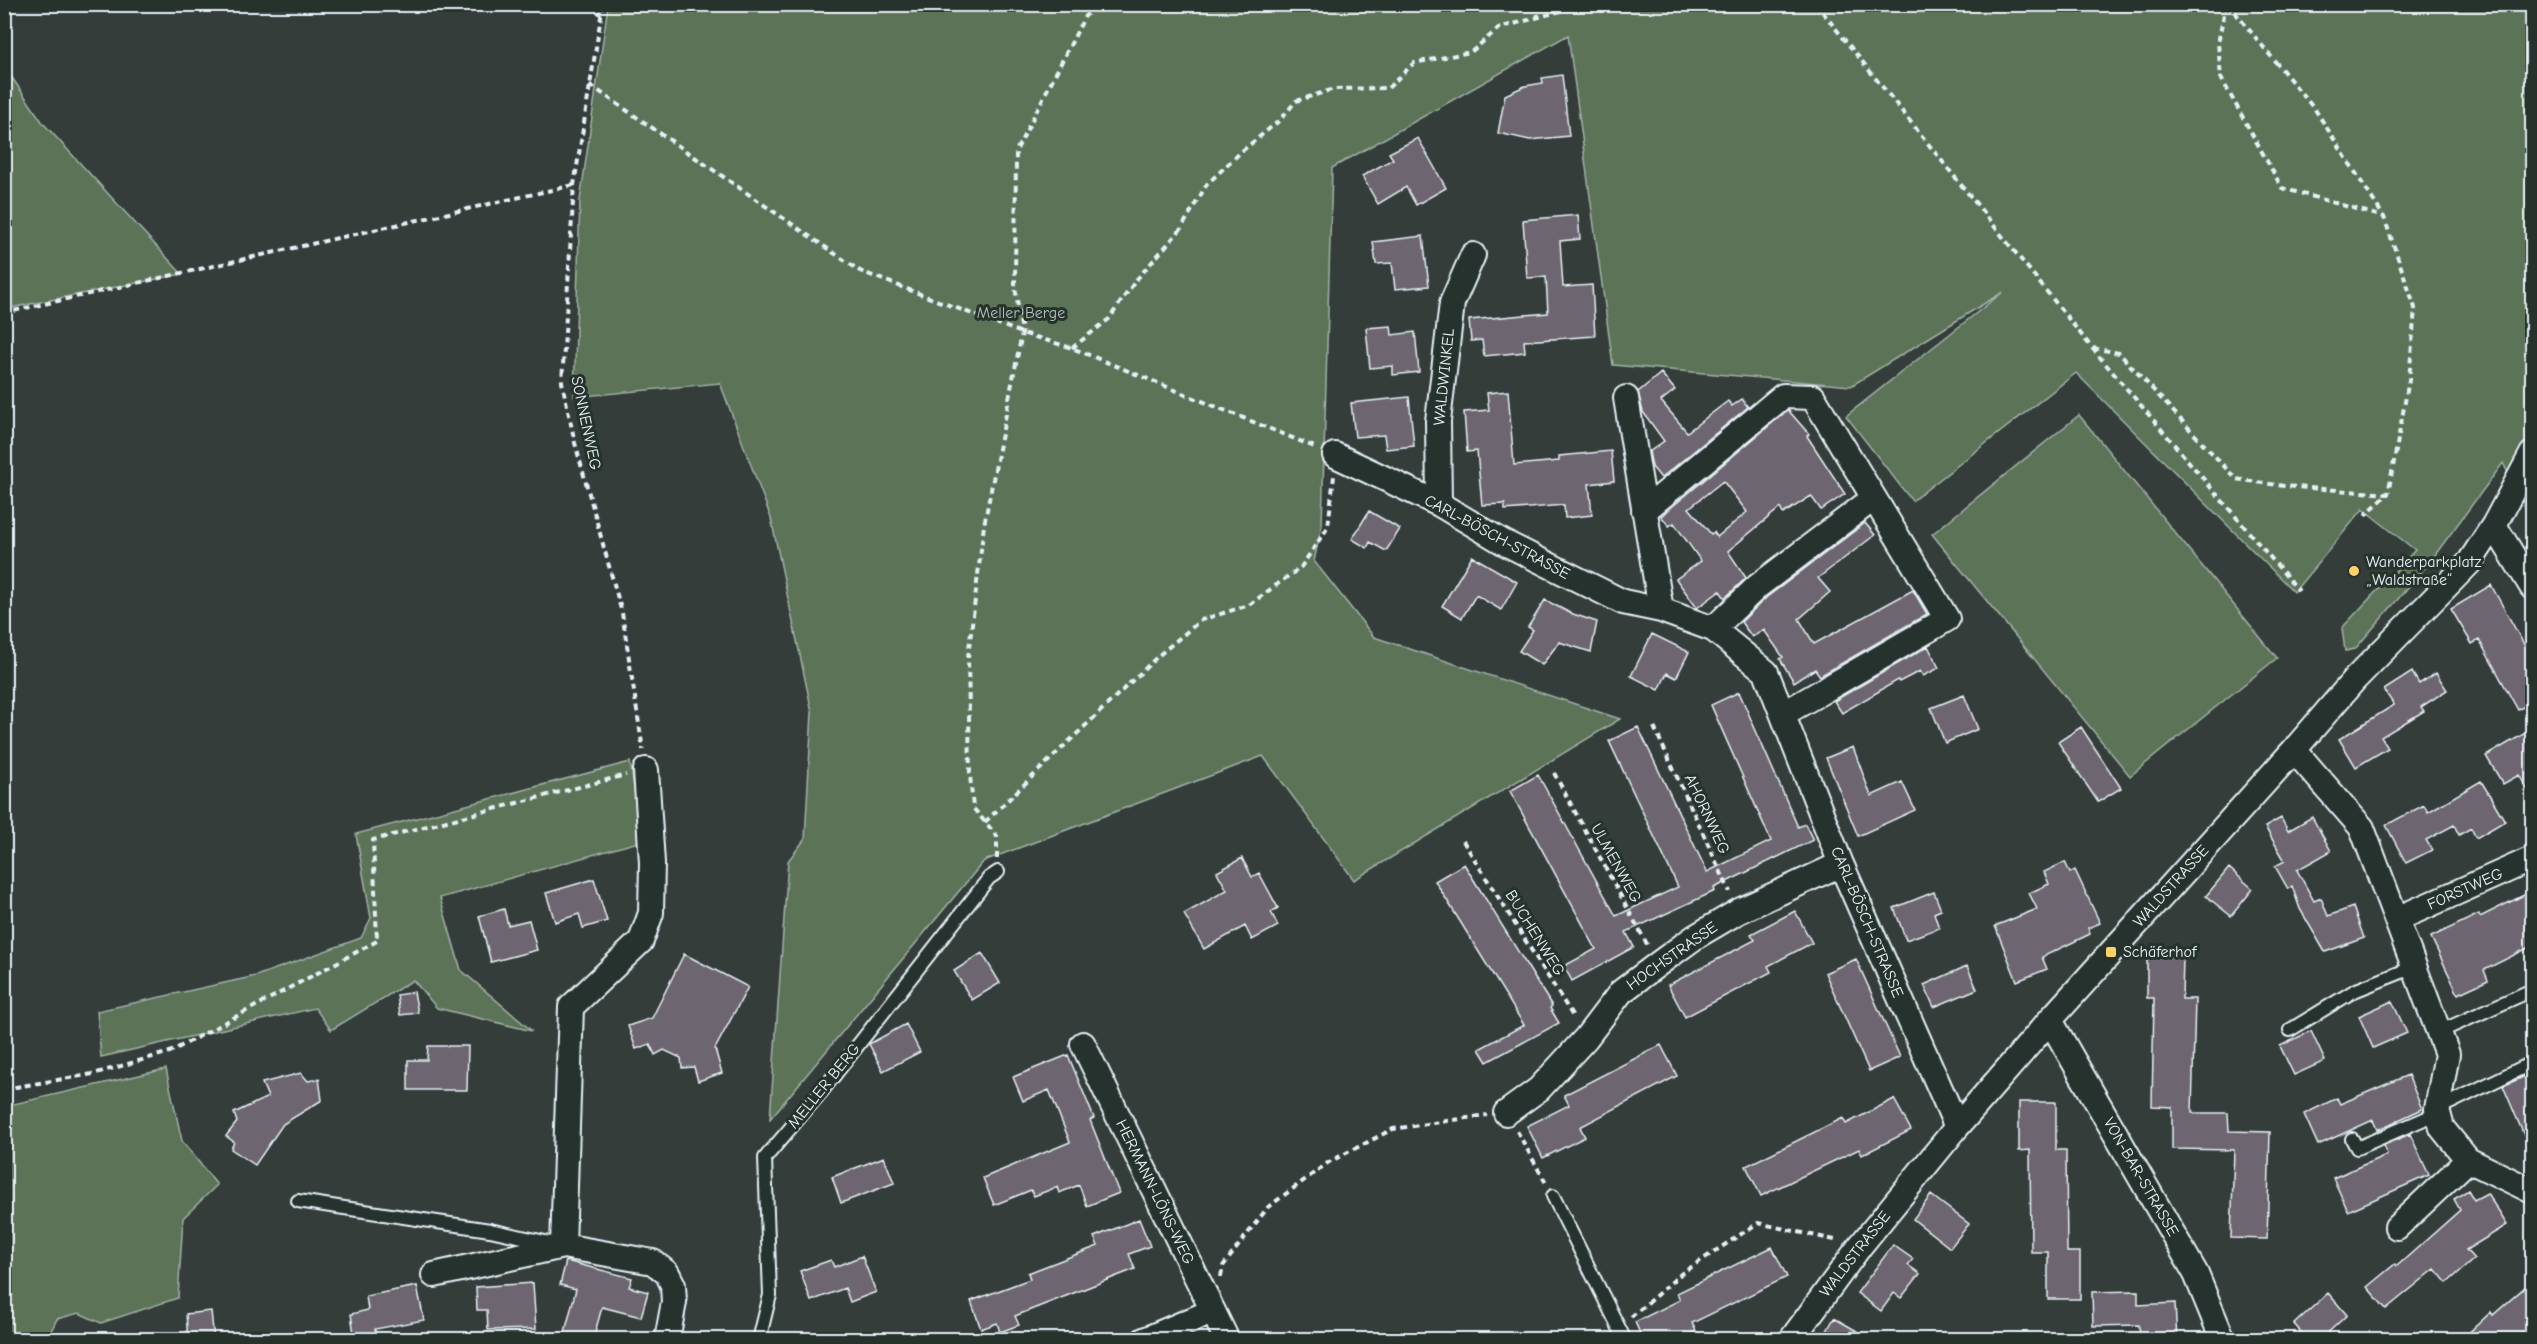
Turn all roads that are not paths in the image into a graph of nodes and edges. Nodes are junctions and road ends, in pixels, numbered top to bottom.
1 (1473, 255) dead end
2 (1626, 398) dead end
3 (2532, 454) edge
4 (1335, 455) road end
5 (1874, 498) junction
6 (1439, 504) junction
7 (1644, 511) junction
8 (2494, 525) junction
9 (2532, 587) edge
10 (1661, 610) junction
11 (1713, 628) junction
12 (1783, 714) junction
13 (2294, 750) junction
14 (646, 770) road end
15 (2532, 859) edge
16 (1841, 864) junction
17 (998, 872) road end
18 (2397, 919) junction
19 (2414, 967) junction
20 (2532, 990) edge
21 (2050, 1020) junction
22 (2290, 1030) dead end
23 (2439, 1032) junction
24 (1083, 1044) dead end
25 (2532, 1063) edge
26 (2438, 1111) junction
27 (1506, 1113) road end
28 (1957, 1127) junction
29 (2352, 1139) dead end
30 (2468, 1160) junction
31 (2532, 1191) edge
32 (1553, 1196) road end
33 (298, 1201) dead end
34 (2397, 1227) dead end
35 (563, 1245) junction
36 (434, 1275) dead end
37 (1214, 1311) junction
38 (667, 1340) edge
39 (759, 1340) edge
40 (1144, 1340) edge
41 (1227, 1340) edge
42 (1625, 1340) edge
43 (1791, 1340) edge
44 (2223, 1340) edge

1 - 6 street, WALDWINKEL
2 - 7 street
3 - 8 street, WALDSTRASSE
4 - 6 street, CARL-BÖSCH-STRASSE
5 - 7 street
5 - 11 street
5 - 12 street
6 - 10 street, CARL-BÖSCH-STRASSE
7 - 10 street
8 - 9 street
8 - 13 street, WALDSTRASSE
10 - 11 street, CARL-BÖSCH-STRASSE
11 - 12 street, CARL-BÖSCH-STRASSE
12 - 16 street, CARL-BÖSCH-STRASSE
13 - 18 street
13 - 21 street, WALDSTRASSE
14 - 35 street
15 - 18 street, FORSTWEG
16 - 27 street, HOCHSTRASSE
16 - 28 street, CARL-BÖSCH-STRASSE
17 - 39 lane, MELLER BERG
18 - 19 street
19 - 22 lane
19 - 23 street
20 - 23 lane
21 - 28 street, WALDSTRASSE
21 - 44 street, VON-BAR-STRASSE
23 - 26 street
24 - 37 street, HERMANN-LÖNS-WEG
25 - 26 lane
26 - 29 lane
26 - 30 street
28 - 43 street, WALDSTRASSE
30 - 31 street
30 - 34 street
32 - 42 lane
33 - 35 lane
35 - 36 street
35 - 38 street
37 - 40 street
37 - 41 street, HERMANN-LÖNS-WEG

